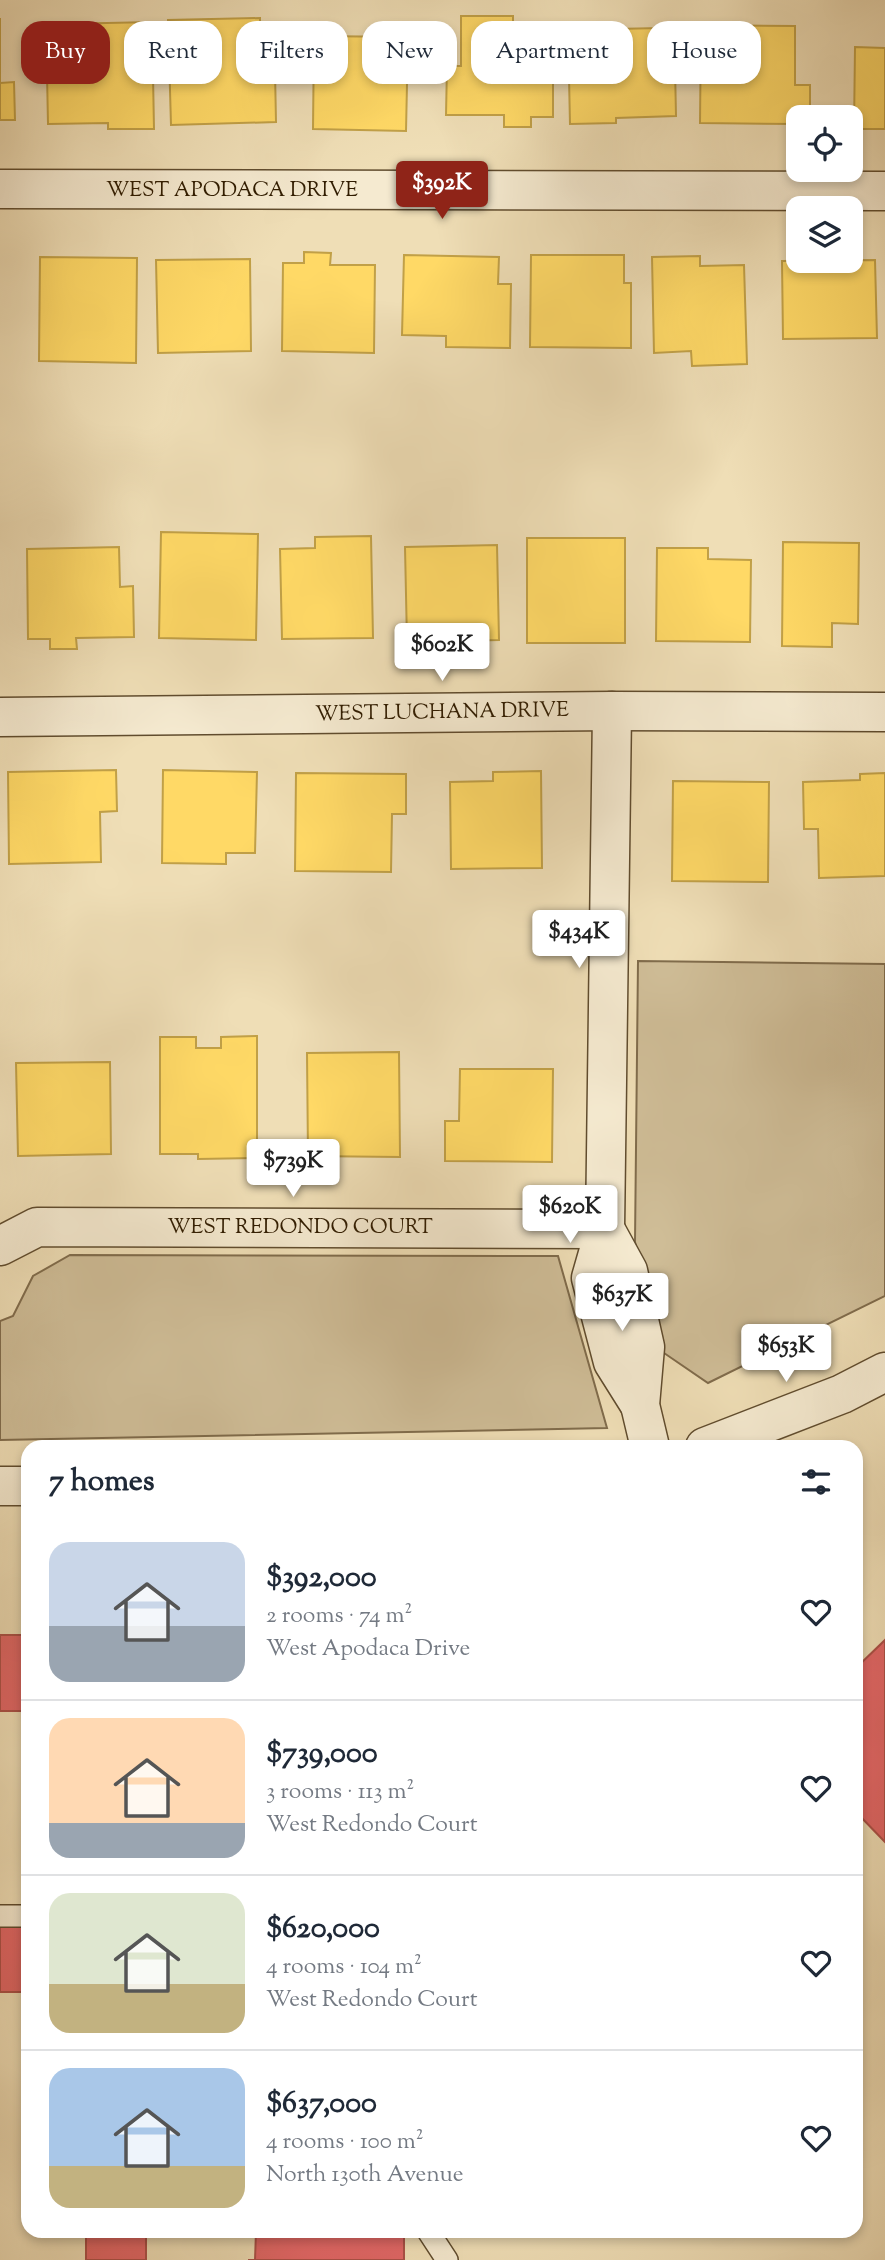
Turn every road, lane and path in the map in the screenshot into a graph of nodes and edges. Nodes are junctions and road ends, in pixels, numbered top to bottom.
1 (0, 190) edge
2 (885, 191) edge
3 (612, 711) junction
4 (885, 712) edge
5 (0, 717) edge
6 (606, 1229) junction
7 (0, 1246) edge
8 (885, 1372) edge
9 (648, 1440) edge
10 (723, 1440) edge
11 (0, 1486) edge
12 (21, 1486) edge
13 (0, 1916) edge
14 (21, 1916) edge
15 (433, 2238) edge
16 (447, 2260) edge

1 - 2 street, WEST APODACA DRIVE
3 - 4 street, WEST LUCHANA DRIVE
3 - 5 street, WEST LUCHANA DRIVE
3 - 6 street
6 - 7 street, WEST REDONDO COURT
6 - 9 street
8 - 10 street
11 - 12 street
13 - 14 lane
15 - 16 lane

